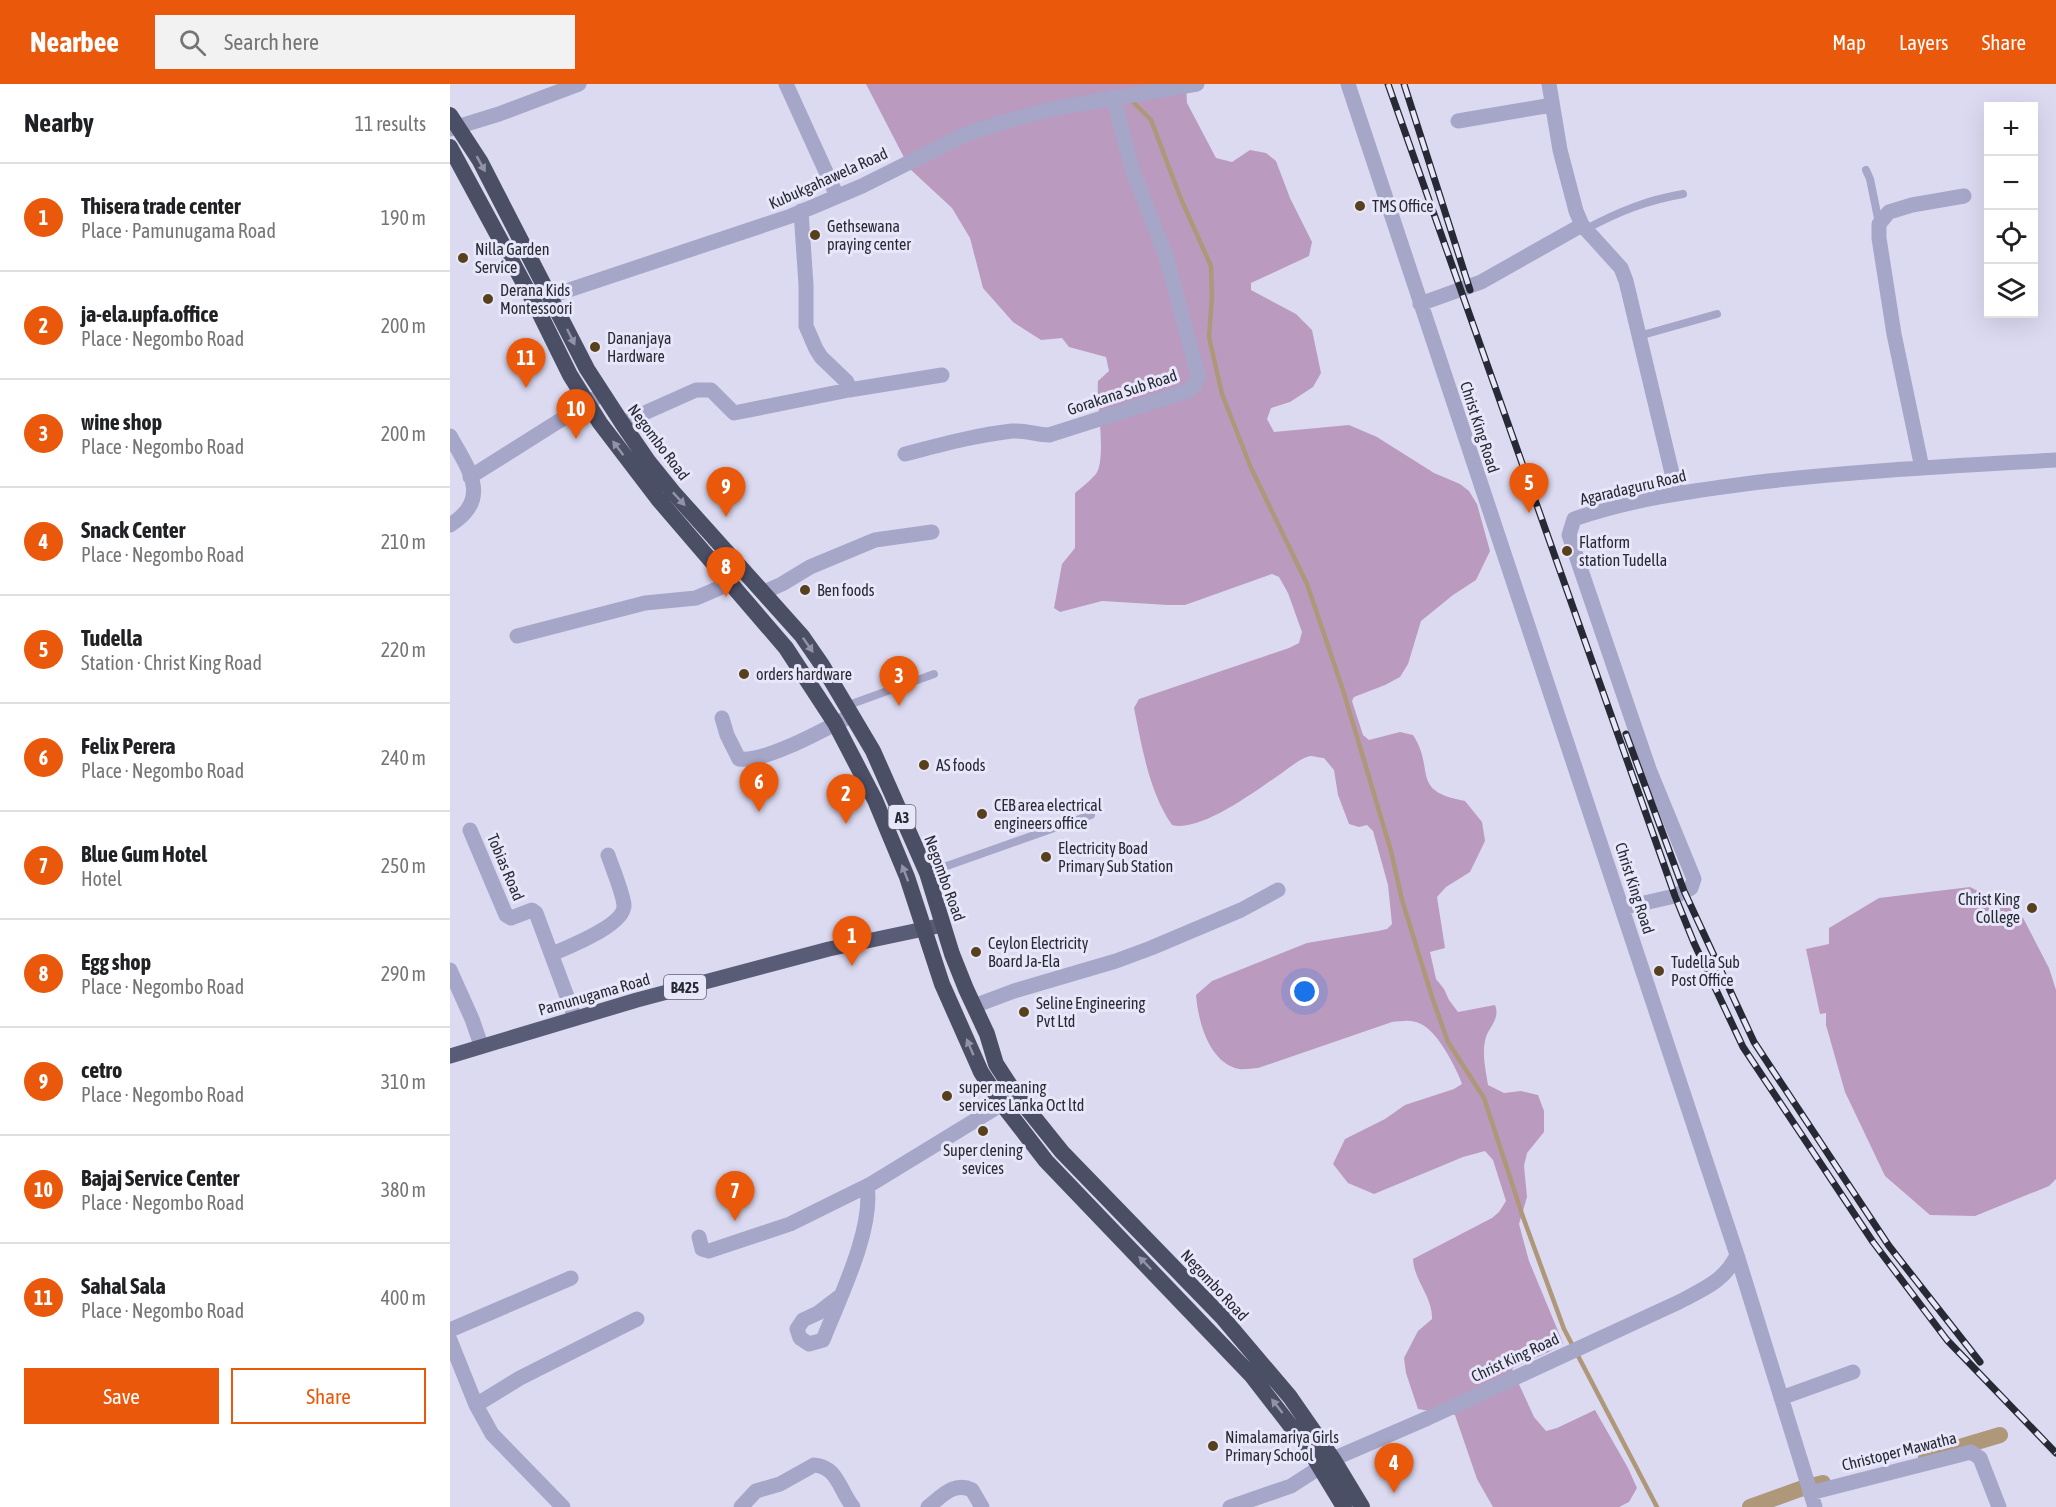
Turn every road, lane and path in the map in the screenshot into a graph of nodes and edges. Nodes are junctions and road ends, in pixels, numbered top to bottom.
1 (579, 84) edge
2 (786, 84) edge
3 (1197, 84) edge
4 (1348, 84) edge
5 (1549, 84) edge
6 (1116, 97) junction
7 (1552, 105) junction
8 (1458, 121) dead end
9 (453, 123) edge
10 (450, 147) edge
11 (1866, 170) dead end
12 (1683, 194) dead end
13 (837, 196) junction
14 (1964, 196) dead end
15 (801, 211) junction
16 (1880, 224) junction
17 (1584, 227) junction
18 (551, 296) junction
19 (1420, 304) junction
20 (1717, 315) dead end
21 (1639, 336) junction
22 (942, 375) dead end
23 (849, 390) junction
24 (602, 393) junction
25 (587, 403) junction
26 (622, 423) junction
27 (450, 436) edge
28 (905, 454) dead end
29 (2056, 460) edge
30 (1922, 468) junction
31 (470, 477) junction
32 (1677, 494) junction
33 (450, 525) edge
34 (932, 532) dead end
35 (731, 583) junction
36 (764, 592) junction
37 (517, 636) dead end
38 (934, 674) dead end
39 (849, 711) junction
40 (722, 718) dead end
41 (836, 723) junction
42 (1091, 815) dead end
43 (470, 830) dead end
44 (608, 855) dead end
45 (927, 873) junction
46 (1278, 890) dead end
47 (1622, 908) junction
48 (943, 925) junction
49 (923, 929) junction
50 (552, 954) junction
51 (450, 970) edge
52 (974, 1006) junction
53 (574, 1018) junction
54 (481, 1046) junction
55 (450, 1056) edge
56 (1002, 1104) junction
57 (867, 1186) junction
58 (699, 1237) dead end
59 (1737, 1255) junction
60 (571, 1278) dead end
61 (840, 1297) dead end
62 (637, 1318) dead end
63 (450, 1330) edge
64 (450, 1340) edge
65 (453, 1357) edge
66 (1853, 1372) dead end
67 (1781, 1398) junction
68 (476, 1405) junction
69 (1327, 1463) junction
70 (1812, 1500) edge
71 (563, 1507) edge
72 (741, 1507) edge
73 (853, 1507) edge
74 (928, 1507) edge
75 (982, 1507) edge
76 (1230, 1507) edge
77 (1344, 1507) edge
78 (1362, 1507) edge
79 (1999, 1507) edge

1 - 9 street
2 - 13 street
3 - 6 street, Kubukgahawela Road
4 - 19 street, Christ King Road
5 - 7 street
6 - 13 street, Kubukgahawela Road
6 - 28 street, Gorakana Sub Road
7 - 8 street
7 - 17 street
9 -> 18 highway, Negombo Road / A3
10 - 25 highway, Negombo Road / A3
11 - 16 lane
12 - 17 lane
13 - 15 street, Kubukgahawela Road
14 - 16 street
15 - 18 street, Kubukgahawela Road
15 - 23 street
16 - 30 street
17 - 19 street
17 - 21 street
18 -> 24 highway, Negombo Road / A3
19 - 47 street, Christ King Road
20 - 21 lane
21 - 32 street
22 - 23 street
23 - 26 street
24 - 25 street
24 - 26 highway, Negombo Road / A3
25 - 31 street
35 -> 25 highway, Negombo Road / A3
26 -> 36 highway, Negombo Road / A3
27 - 31 street
29 - 30 street, Agaradaguru Road
30 - 32 street, Agaradaguru Road
31 - 33 street
32 - 47 street, Agaradaguru Road
34 - 36 street
35 - 37 street
35 - 41 highway, Negombo Road / A3
36 -> 39 highway, Negombo Road / A3
38 - 39 lane
39 - 41 street
39 - 45 highway, Negombo Road / A3
40 - 41 street
49 -> 41 highway, Negombo Road / A3
42 - 45 lane
43 - 50 street, Tobias Road
44 - 50 street
45 - 48 highway, Negombo Road / A3
46 - 52 street
47 - 59 street, Christ King Road
48 - 49 main road, Pamunugama Road
48 - 52 highway, Negombo Road / A3
49 - 53 main road, Pamunugama Road / B425
56 -> 49 highway, Negombo Road / A3
50 - 53 street, Tobias Road
51 - 54 street
52 - 69 highway, Negombo Road / A3
53 - 54 main road, Pamunugama Road / B425
54 - 55 main road, Pamunugama Road / B425
56 - 57 street
69 -> 56 highway, Negombo Road / A3
57 - 58 street
57 - 61 street
59 - 67 street
59 - 69 street, Christ King Road
60 - 63 street
62 - 68 street
64 - 65 street
65 - 68 street
66 - 67 street
67 - 70 street
68 - 71 street
69 - 76 street, Christ King Road
69 - 77 highway, Negombo Road / A3
69 - 78 highway, Negombo Road / A3
70 - 79 street, Christoper Mawatha
72 - 73 street
74 - 75 street

